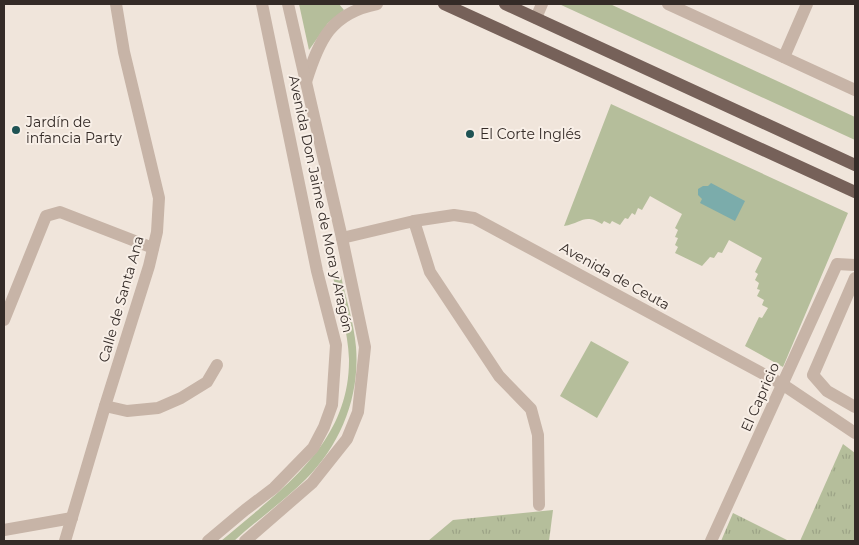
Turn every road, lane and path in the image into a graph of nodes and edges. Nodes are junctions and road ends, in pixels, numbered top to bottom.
1 (116, 4) edge
2 (262, 4) edge
3 (288, 4) edge
4 (377, 4) edge
5 (444, 4) edge
6 (506, 4) edge
7 (542, 4) edge
8 (668, 4) edge
9 (807, 4) edge
10 (536, 18) junction
11 (784, 57) junction
12 (306, 82) junction
13 (855, 90) edge
14 (855, 165) edge
15 (855, 192) edge
16 (414, 221) junction
17 (342, 238) junction
18 (153, 248) junction
19 (855, 265) edge
20 (855, 278) edge
21 (4, 320) edge
22 (217, 365) dead end
23 (782, 384) junction
24 (105, 406) junction
25 (855, 407) edge
26 (855, 433) edge
27 (540, 505) dead end
28 (72, 518) junction
29 (4, 530) edge
30 (65, 541) edge
31 (208, 541) edge
32 (245, 541) edge
33 (711, 541) edge

1 - 18 street, Calle de Santa Ana
2 - 31 street, Avenida Don Jaime de Mora y Aragón
3 - 12 street, Avenida Don Jaime de Mora y Aragón
4 - 12 street
5 - 15 main road
6 - 10 main road
7 - 10 street
8 - 11 street
9 - 11 street
10 - 14 main road
11 - 13 street
12 - 17 street, Avenida Don Jaime de Mora y Aragón
16 - 17 street, Avenida de Ceuta
16 - 23 street, Avenida de Ceuta
16 - 27 street
17 - 32 street, Avenida Don Jaime de Mora y Aragón
18 - 21 street
18 - 24 street, Calle de Santa Ana
19 - 23 street, El Capricio
20 - 25 street
22 - 24 street
23 - 26 street, Avenida de Ceuta
23 - 33 street, El Capricio
24 - 28 street, Calle de Santa Ana
28 - 29 street
28 - 30 street, Calle de Santa Ana

